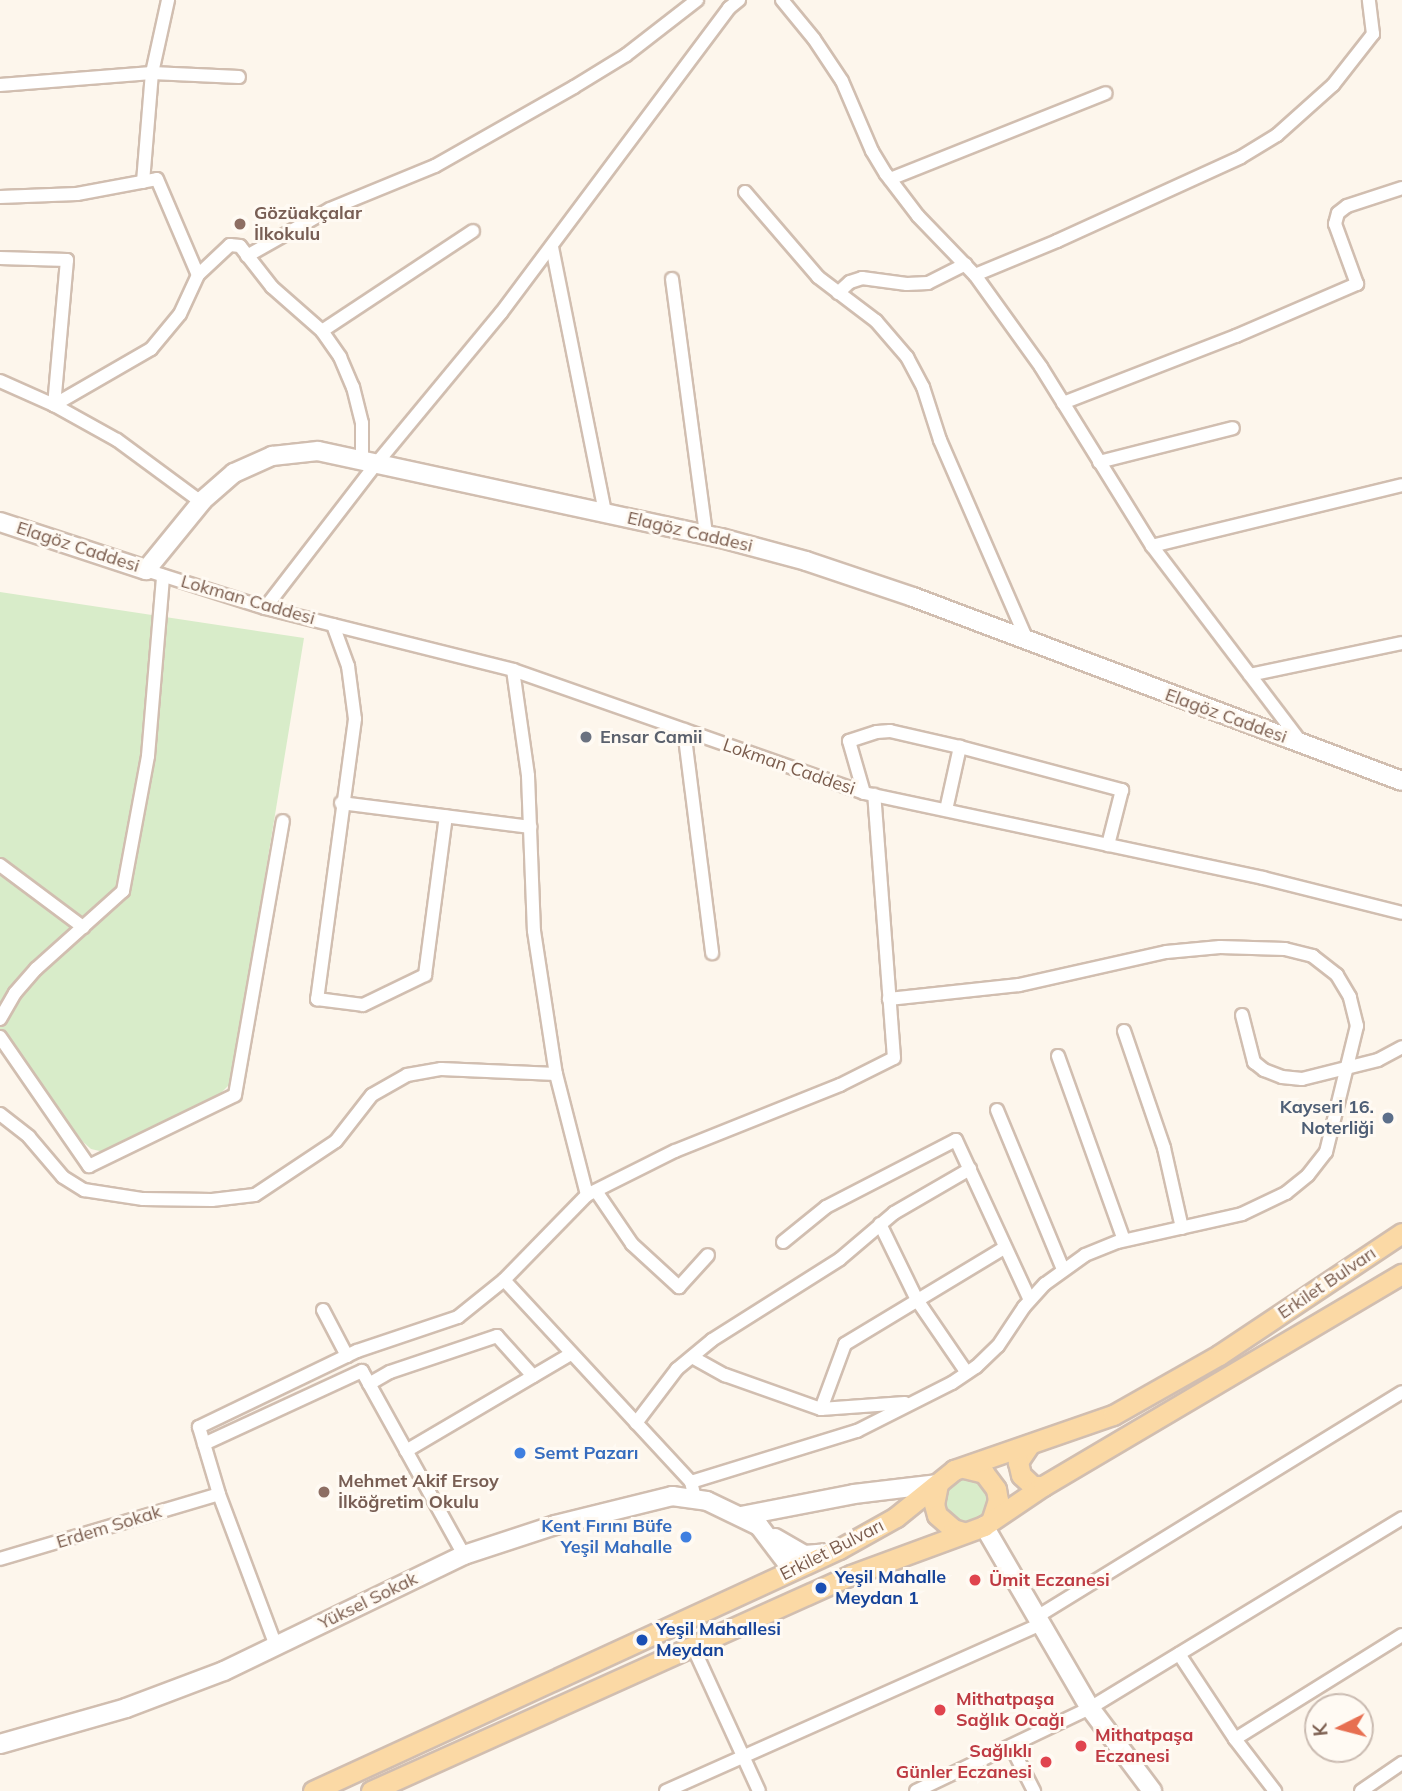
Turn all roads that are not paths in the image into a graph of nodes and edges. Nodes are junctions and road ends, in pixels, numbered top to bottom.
1 (168, 0) edge
2 (697, 0) edge
3 (782, 0) edge
4 (1369, 0) edge
5 (731, 3) edge
6 (152, 72) junction
7 (239, 77) dead end
8 (0, 85) edge
9 (1106, 93) dead end
10 (890, 179) junction
11 (143, 182) junction
12 (1402, 188) edge
13 (745, 192) dead end
14 (0, 197) edge
15 (473, 231) dead end
16 (552, 247) junction
17 (247, 256) junction
18 (0, 258) edge
19 (966, 264) junction
20 (198, 275) junction
21 (975, 275) junction
22 (672, 279) dead end
23 (838, 293) junction
24 (322, 331) junction
25 (0, 381) edge
26 (1063, 403) junction
27 (54, 405) junction
28 (1233, 428) dead end
29 (1099, 461) junction
30 (369, 462) junction
31 (1402, 485) edge
32 (201, 502) junction
33 (606, 513) junction
34 (0, 522) edge
35 (706, 535) junction
36 (1152, 546) junction
37 (155, 573) junction
38 (265, 608) junction
39 (333, 625) junction
40 (1028, 642) junction
41 (1402, 643) edge
42 (513, 670) junction
43 (1250, 675) junction
44 (684, 730) junction
45 (1303, 744) junction
46 (960, 747) junction
47 (1402, 781) edge
48 (869, 794) junction
49 (341, 803) junction
50 (946, 810) junction
51 (446, 816) junction
52 (283, 821) dead end
53 (530, 827) junction
54 (1108, 845) junction
55 (0, 865) edge
56 (1402, 913) edge
57 (83, 928) junction
58 (712, 953) dead end
59 (889, 999) junction
60 (1242, 1015) dead end
61 (0, 1019) edge
62 (1124, 1031) dead end
63 (0, 1037) edge
64 (1402, 1046) edge
65 (1058, 1056) dead end
66 (1346, 1068) junction
67 (556, 1074) junction
68 (997, 1110) dead end
69 (0, 1114) edge
70 (970, 1169) junction
71 (592, 1193) junction
72 (880, 1224) junction
73 (1182, 1228) junction
74 (1402, 1233) edge
75 (1124, 1240) junction
76 (783, 1242) dead end
77 (1004, 1248) junction
78 (708, 1255) dead end
79 (1063, 1269) junction
80 (1402, 1274) edge
81 (504, 1280) junction
82 (917, 1300) junction
83 (1030, 1300) junction
84 (323, 1310) dead end
85 (571, 1354) junction
86 (347, 1356) junction
87 (692, 1357) junction
88 (967, 1373) junction
89 (533, 1376) junction
90 (369, 1384) junction
91 (1402, 1392) edge
92 (912, 1403) junction
93 (821, 1409) junction
94 (636, 1423) junction
95 (204, 1444) junction
96 (1030, 1444) junction
97 (406, 1451) junction
98 (964, 1468) junction
99 (938, 1483) junction
100 (1044, 1486) junction
101 (693, 1490) junction
102 (219, 1494) junction
103 (741, 1516) junction
104 (1402, 1518) edge
105 (988, 1523) junction
106 (759, 1526) junction
107 (963, 1532) junction
108 (839, 1549) junction
109 (464, 1555) junction
110 (0, 1559) edge
111 (793, 1570) junction
112 (1037, 1621) junction
113 (1402, 1635) edge
114 (276, 1646) junction
115 (693, 1647) junction
116 (1179, 1654) junction
117 (1090, 1708) junction
118 (1235, 1739) junction
119 (0, 1744) edge
120 (1011, 1745) junction
121 (744, 1758) junction
122 (1402, 1763) edge
123 (313, 1791) edge
124 (371, 1791) edge
125 (666, 1791) edge
126 (759, 1791) edge
127 (916, 1791) edge
128 (1034, 1791) edge
129 (1152, 1791) edge
130 (1275, 1791) edge
131 (1361, 1791) edge

1 - 6 street
2 - 17 street
3 - 10 street
4 - 21 street
5 - 16 street
6 - 7 street
6 - 8 street
6 - 11 street
9 - 10 street
10 - 19 street
11 - 14 street
11 - 20 street
12 - 26 street
13 - 23 street
15 - 24 street
16 - 30 street
16 - 33 street
17 - 20 street
17 - 24 street
18 - 27 street
19 - 21 street
19 - 23 street
20 - 27 street
21 - 26 street
22 - 35 street
23 - 40 street
24 - 30 street
25 - 27 street
26 - 29 street
27 - 32 street
28 - 29 street
29 - 36 street
30 - 32 street, Elagöz Caddesi
30 - 33 street, Elagöz Caddesi
30 - 38 street
31 - 36 street
32 - 37 street, Elagöz Caddesi
33 - 35 street, Elagöz Caddesi
34 - 37 street, Elagöz Caddesi
35 - 40 street, Elagöz Caddesi
36 - 43 street
37 - 38 street, Lokman Caddesi
37 - 57 street
38 - 39 street, Lokman Caddesi
39 - 42 street, Lokman Caddesi
39 - 49 street
40 - 45 street, Elagöz Caddesi
41 - 43 street
42 - 44 street, Lokman Caddesi
42 - 53 street
43 - 45 street
44 - 48 street, Lokman Caddesi
44 - 58 street
45 - 47 street, Elagöz Caddesi
46 - 48 street
46 - 50 street
46 - 54 street
48 - 50 street, Lokman Caddesi
48 - 59 street
49 - 51 street
49 - 51 street
50 - 54 street, Lokman Caddesi
51 - 53 street
52 - 63 street
53 - 67 street
54 - 56 street, Lokman Caddesi
55 - 57 street
57 - 61 street
59 - 66 street
59 - 71 street
60 - 66 street
62 - 73 street
64 - 66 street
65 - 75 street
66 - 73 street
67 - 69 street
67 - 71 street
68 - 79 street
70 - 72 street
70 - 76 street
70 - 77 street
71 - 78 street
71 - 81 street
72 - 82 street
72 - 87 street
73 - 75 street
74 - 96 main road, Erkilet Bulvarı
75 - 79 street
77 - 82 street
77 - 83 street
79 - 83 street
80 - 100 main road, Erkilet Bulvarı
81 - 85 street
81 - 86 street
82 - 88 street
82 - 93 street
83 - 88 street
84 - 86 street
85 - 89 street
85 - 94 street
86 - 95 street
87 - 93 street
87 - 94 street
88 - 92 street
89 - 90 street
89 - 97 street
90 - 95 street
90 - 97 street
91 - 112 street
92 - 93 street
92 - 101 street
94 - 101 street
95 - 102 street
96 - 98 main road, Erkilet Bulvarı
96 - 100 main road
97 - 109 street
98 - 99 main road, Erkilet Bulvarı
98 - 105 main road
99 - 103 street
99 - 107 main road
99 - 108 main road, Erkilet Bulvarı
100 - 105 main road, Erkilet Bulvarı
101 - 103 street, Yüksel Sokak
101 - 109 street, Yüksel Sokak
102 - 110 street, Erdem Sokak
102 - 114 street
103 - 106 street, Yüksel Sokak
104 - 116 street
105 - 107 main road, Erkilet Bulvarı
105 - 112 street
106 - 108 street
106 - 111 street, Yüksel Sokak
107 - 115 main road, Erkilet Bulvarı
108 - 111 main road, Erkilet Bulvarı
109 - 114 street, Yüksel Sokak
111 - 123 main road, Erkilet Bulvarı
112 - 117 street
112 - 121 street
113 - 118 street
114 - 119 street, Yüksel Sokak
115 - 121 street
115 - 124 main road, Erkilet Bulvarı
116 - 117 street
116 - 118 street
117 - 120 street
117 - 129 street
118 - 130 street
120 - 127 street
120 - 128 street
121 - 125 street
121 - 126 street
122 - 131 street

